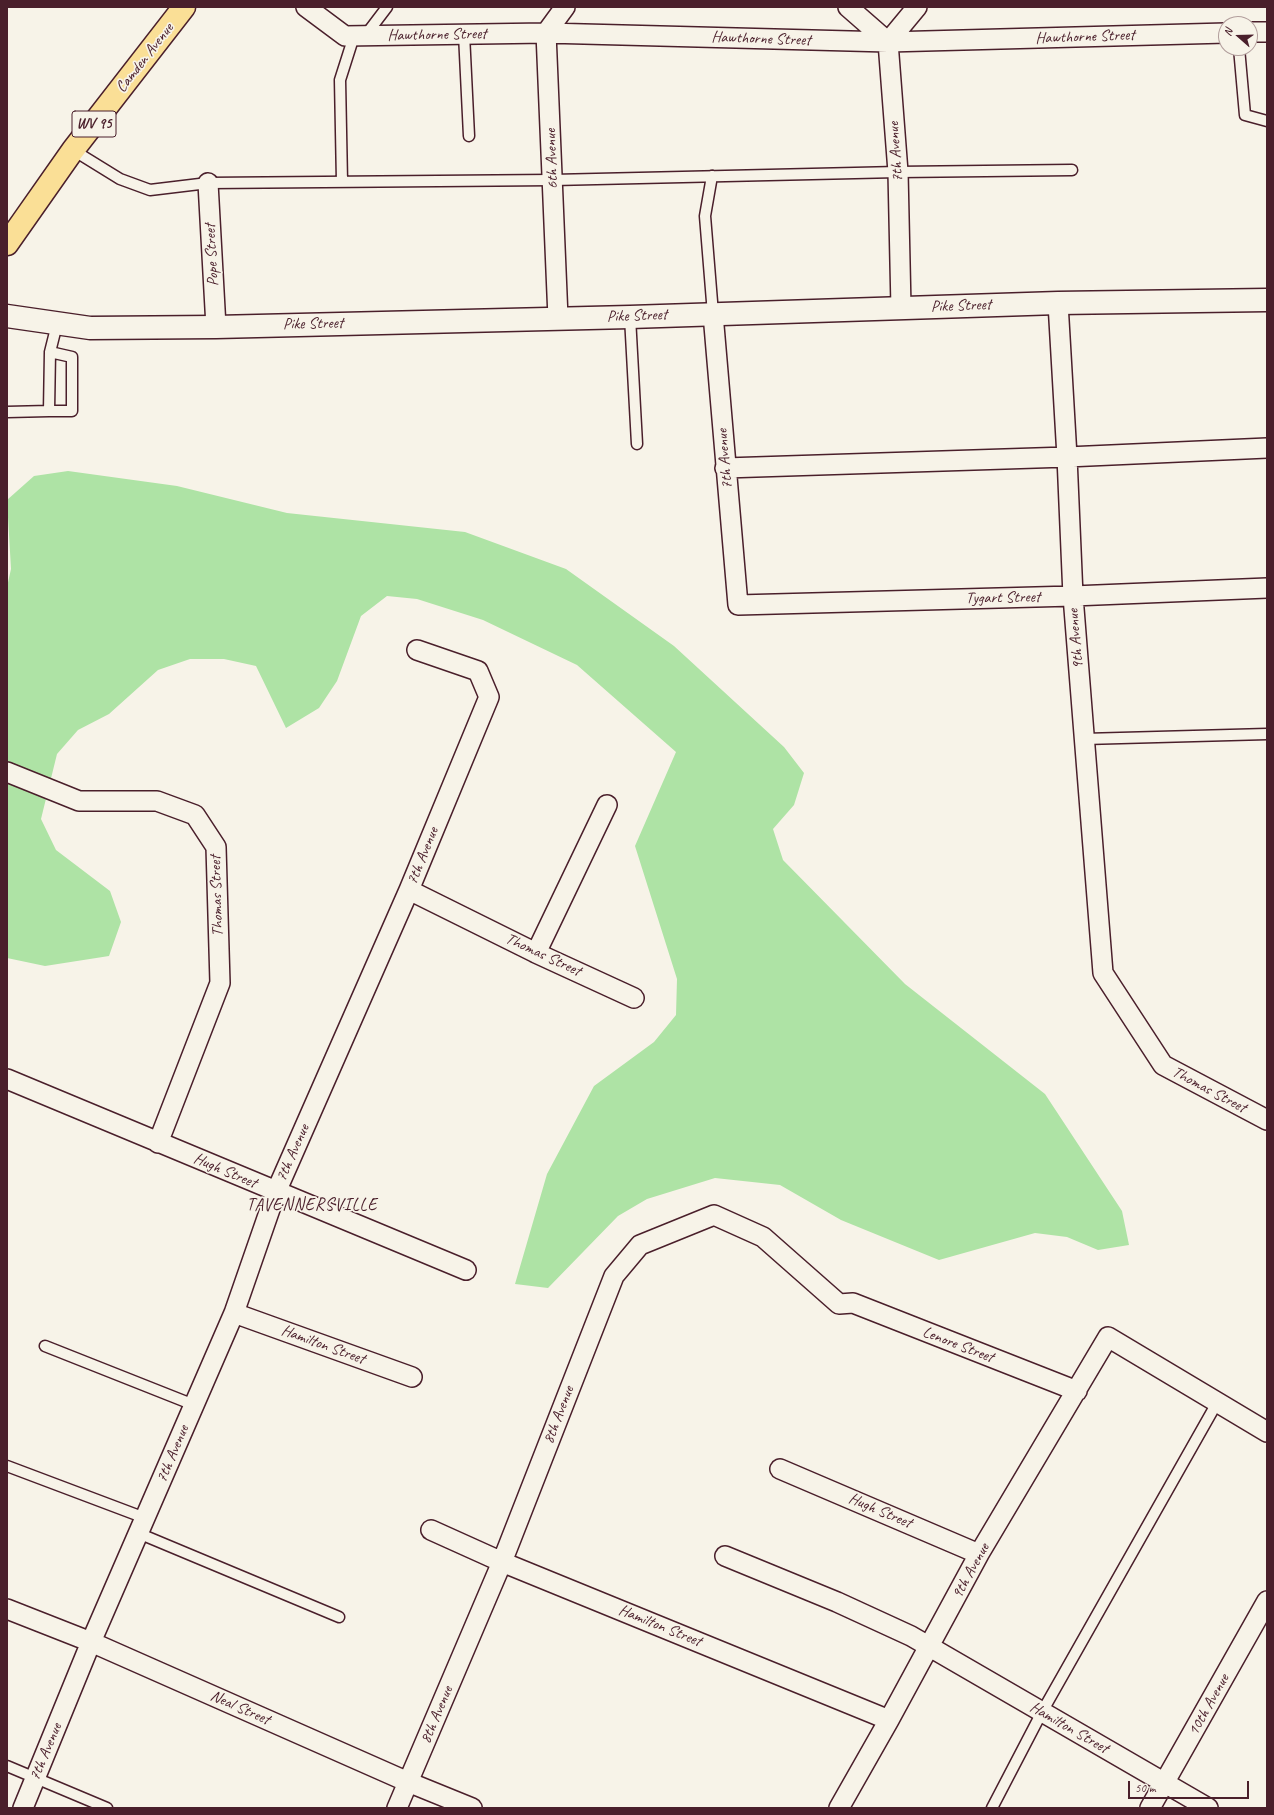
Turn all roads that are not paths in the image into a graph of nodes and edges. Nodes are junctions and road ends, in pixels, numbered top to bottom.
1 (184, 7) edge
2 (306, 7) edge
3 (387, 7) edge
4 (565, 7) edge
5 (848, 7) edge
6 (918, 7) edge
7 (546, 32) junction
8 (1218, 33) edge
9 (464, 34) junction
10 (360, 36) junction
11 (888, 42) junction
12 (1241, 56) edge
13 (1267, 121) edge
14 (469, 136) dead end
15 (73, 150) junction
16 (1072, 170) dead end
17 (898, 172) junction
18 (712, 176) junction
19 (553, 180) junction
20 (342, 182) junction
21 (208, 183) junction
22 (7, 244) edge
23 (1267, 300) edge
24 (1058, 303) junction
25 (901, 308) junction
26 (713, 314) junction
27 (7, 316) edge
28 (630, 317) junction
29 (558, 318) junction
30 (57, 324) junction
31 (216, 327) junction
32 (50, 352) junction
33 (49, 411) junction
34 (7, 412) edge
35 (637, 444) dead end
36 (1267, 448) edge
37 (1067, 458) junction
38 (725, 468) junction
39 (1267, 588) edge
40 (1073, 596) junction
41 (738, 605) joint
42 (418, 650) dead end
43 (1267, 734) edge
44 (1084, 739) junction
45 (7, 772) edge
46 (607, 805) dead end
47 (409, 890) junction
48 (536, 953) junction
49 (1103, 973) joint
50 (634, 998) dead end
51 (7, 1079) edge
52 (1267, 1120) edge
53 (158, 1142) junction
54 (276, 1192) junction
55 (466, 1270) dead end
56 (839, 1304) joint
57 (234, 1313) junction
58 (45, 1346) dead end
59 (412, 1377) dead end
60 (1077, 1391) junction
61 (1218, 1401) junction
62 (194, 1405) junction
63 (1267, 1432) edge
64 (7, 1466) edge
65 (780, 1469) dead end
66 (142, 1526) junction
67 (431, 1530) dead end
68 (979, 1554) junction
69 (725, 1556) dead end
70 (502, 1562) junction
71 (1267, 1601) edge
72 (7, 1609) edge
73 (339, 1617) dead end
74 (91, 1642) junction
75 (929, 1647) junction
76 (1042, 1712) junction
77 (889, 1720) junction
78 (7, 1766) edge
79 (35, 1778) junction
80 (408, 1782) junction
81 (1164, 1783) junction
82 (23, 1808) edge
83 (107, 1808) edge
84 (397, 1808) edge
85 (472, 1808) edge
86 (840, 1808) edge
87 (992, 1808) edge
88 (1150, 1808) edge
89 (1208, 1808) edge

1 - 15 main road, Camden Avenue / WV 95
2 - 10 street, Hawthorne Street
3 - 10 lane
4 - 7 street
5 - 11 street
6 - 11 street
7 - 9 street, Hawthorne Street
7 - 11 street, Hawthorne Street
7 - 19 street, 6th Avenue
8 - 11 street, Hawthorne Street
9 - 10 street, Hawthorne Street
9 - 14 lane
10 - 20 lane
11 - 17 street, 7th Avenue
12 - 13 lane
15 - 21 lane
15 - 22 main road, Camden Avenue / WV 95
16 - 17 lane
17 - 18 lane
17 - 25 street, 7th Avenue
18 - 19 lane
18 - 26 lane
19 - 20 lane
19 - 29 street, 6th Avenue
20 - 21 lane
21 - 31 street, Pope Street
23 - 24 main road, Pike Street
24 - 25 main road, Pike Street
24 - 37 street, 9th Avenue
25 - 26 main road, Pike Street
26 - 28 main road, Pike Street
26 - 38 street, 7th Avenue
27 - 30 main road, Pike Street
28 - 29 main road, Pike Street
28 - 35 lane
29 - 31 main road, Pike Street
30 - 31 main road, Pike Street
30 - 32 lane
32 - 33 lane
32 - 33 lane
33 - 34 lane
36 - 37 street
37 - 38 street
37 - 40 street, 9th Avenue
38 - 41 street, 7th Avenue
39 - 40 street, Tygart Street
40 - 41 street, Tygart Street
40 - 44 street, 9th Avenue
42 - 47 street, 7th Avenue
43 - 44 lane
44 - 49 street, 9th Avenue
45 - 53 street, Thomas Street
46 - 48 street
47 - 48 street, Thomas Street
47 - 54 street, 7th Avenue
48 - 50 street, Thomas Street
49 - 52 street, Thomas Street
51 - 53 street, Hugh Street
53 - 54 street, Hugh Street
54 - 55 street, Hugh Street
54 - 57 street, 7th Avenue
56 - 60 street, Lenore Street
56 - 70 street, 8th Avenue
57 - 59 street, Hamilton Street
57 - 62 street, 7th Avenue
58 - 62 lane
60 - 61 street, 9th Avenue
60 - 68 street, 9th Avenue
61 - 63 street
61 - 76 lane
62 - 66 street, 7th Avenue
64 - 66 lane
65 - 68 street, Hugh Street
66 - 73 lane
66 - 74 street, 7th Avenue
67 - 70 street, Hamilton Street
68 - 75 street, 9th Avenue
69 - 75 street, Hamilton Street
70 - 77 street, Hamilton Street
70 - 80 street, 8th Avenue
71 - 81 street, 10th Avenue
72 - 74 street, Neal Street
74 - 79 street, 7th Avenue
74 - 80 street, Neal Street
75 - 76 street, Hamilton Street
75 - 77 street, 9th Avenue
76 - 81 street, Hamilton Street
76 - 87 lane
77 - 86 street, 9th Avenue
78 - 79 lane
79 - 82 street, 7th Avenue
79 - 83 lane
80 - 84 street, 8th Avenue
80 - 85 street, Neal Street
81 - 88 street, 10th Avenue
81 - 89 street, Hamilton Street

